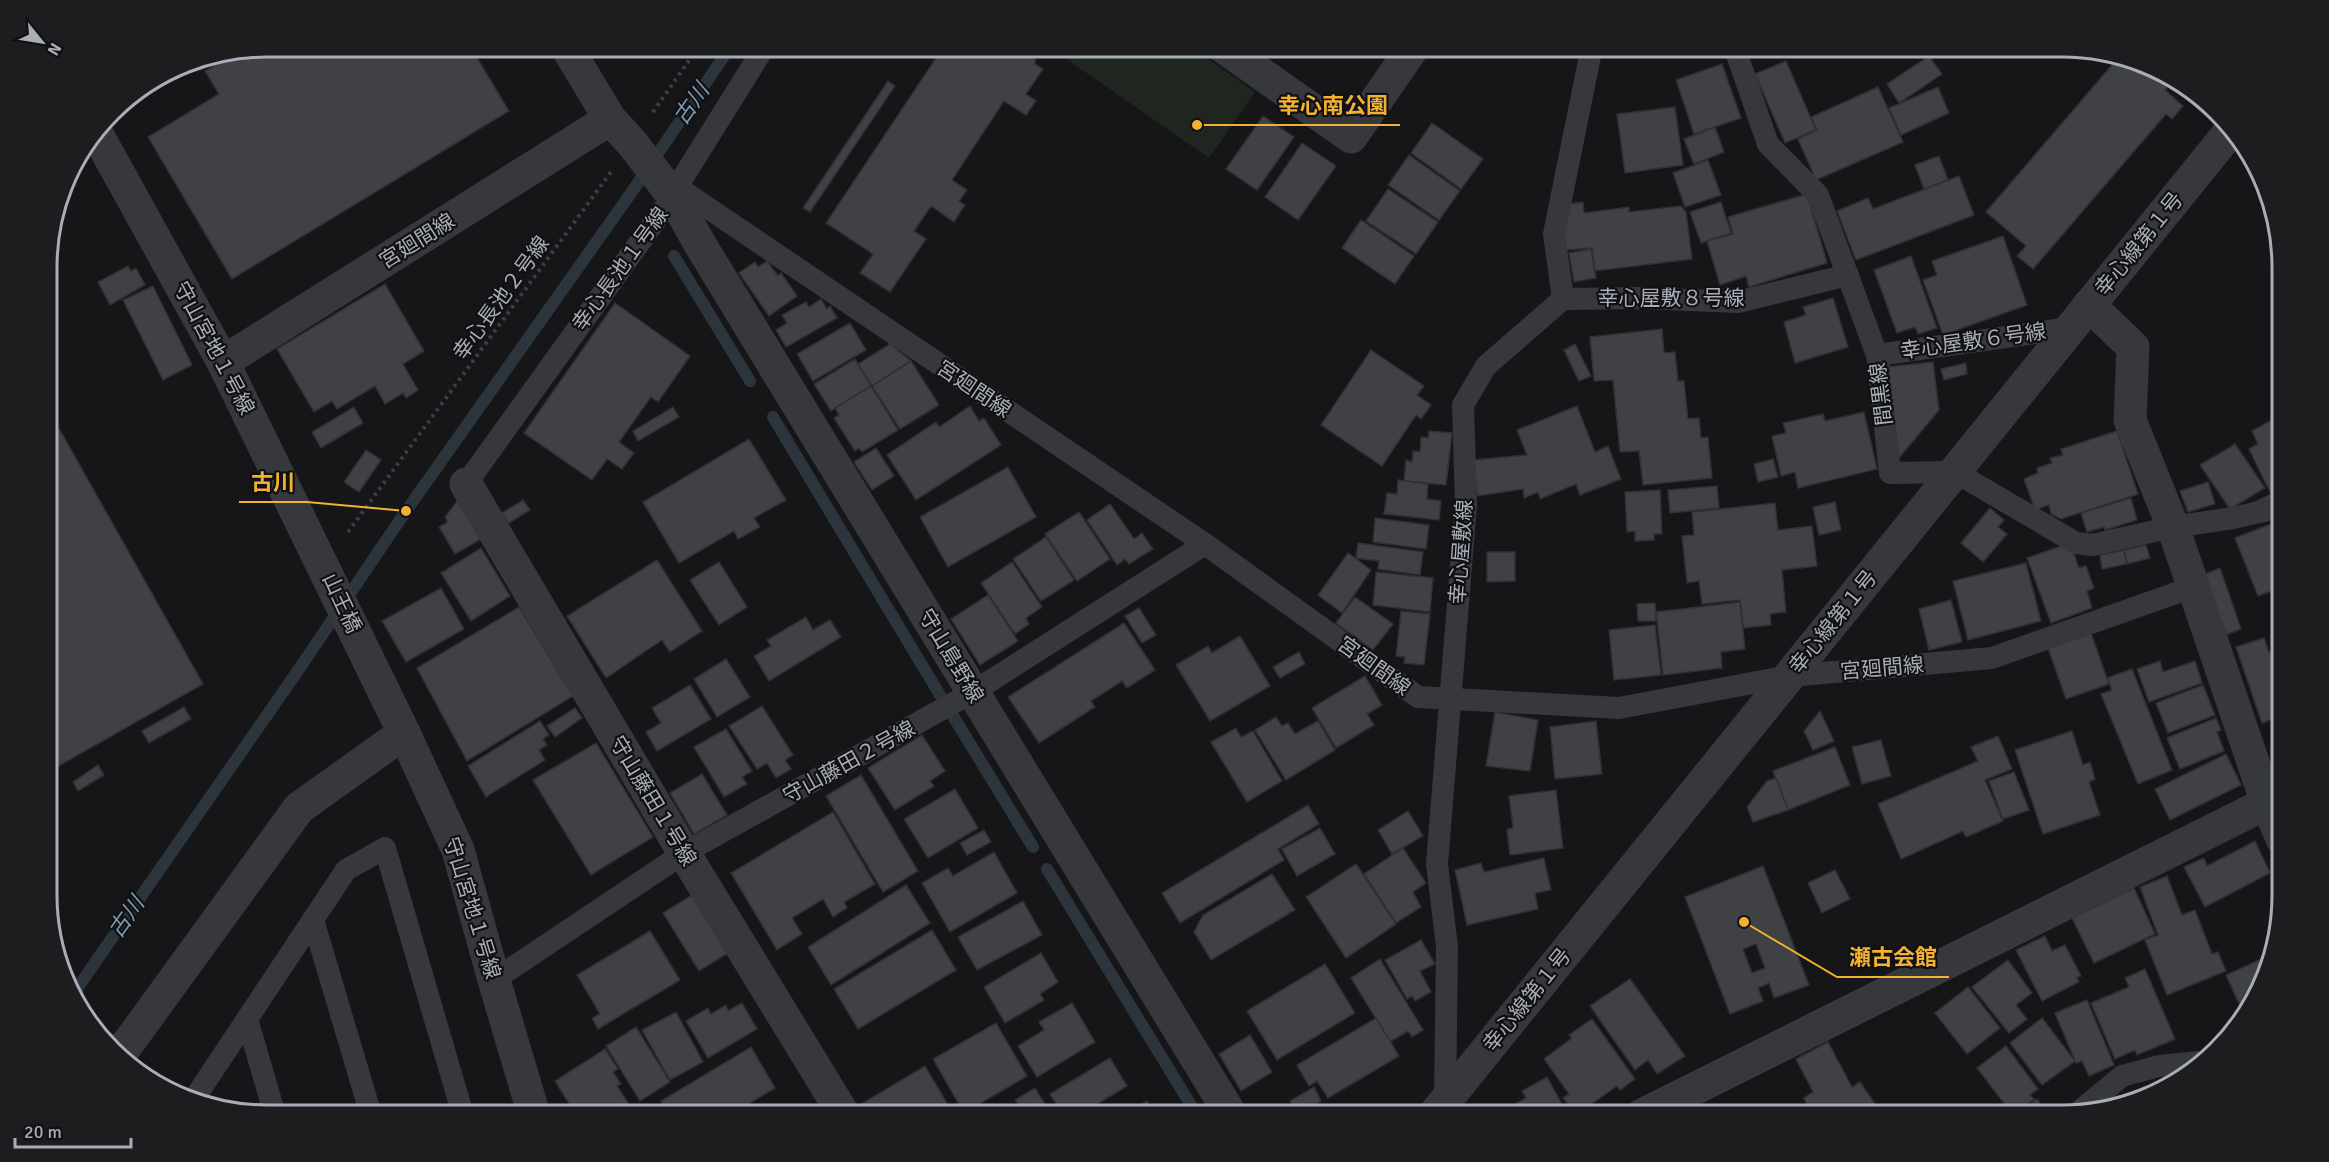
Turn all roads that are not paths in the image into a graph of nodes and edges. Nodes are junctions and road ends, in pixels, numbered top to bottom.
1 (573, 57) edge
2 (758, 57) edge
3 (1238, 57) edge
4 (1406, 57) edge
5 (1590, 57) edge
6 (1738, 57) edge
7 (610, 119) junction
8 (2226, 136) edge
9 (99, 140) edge
10 (675, 191) junction
11 (1848, 275) junction
12 (1563, 299) junction
13 (2080, 316) junction
14 (1877, 355) junction
15 (224, 362) junction
16 (1955, 472) junction
17 (466, 484) joint
18 (2272, 509) edge
19 (2173, 527) junction
20 (1204, 544) junction
21 (324, 565) joint
22 (2193, 587) junction
23 (360, 641) joint
24 (1789, 676) junction
25 (973, 692) junction
26 (1450, 698) junction
27 (405, 733) junction
28 (2271, 793) edge
29 (684, 853) junction
30 (313, 920) junction
31 (494, 980) junction
32 (247, 1019) junction
33 (123, 1048) edge
34 (2188, 1063) edge
35 (198, 1093) edge
36 (2089, 1103) edge
37 (272, 1105) edge
38 (368, 1105) edge
39 (459, 1105) edge
40 (531, 1105) edge
41 (838, 1105) edge
42 (1225, 1105) edge
43 (1439, 1105) edge
44 (1441, 1105) edge
45 (1674, 1105) edge

1 - 7 street
2 - 10 lane, 幸心長池１号線
3 - 4 street
5 - 12 lane
6 - 11 lane, 間黒線
7 - 10 street, 守山島野線
7 - 15 street, 宮廻間線
8 - 13 street, 幸心線第１号
9 - 15 street, 守山宮地１号線
10 - 17 lane, 幸心長池１号線
10 - 20 lane, 宮廻間線
10 - 25 street, 守山島野線
11 - 12 lane, 幸心屋敷８号線
11 - 14 lane, 間黒線
12 - 26 lane, 幸心屋敷線
13 - 14 lane, 幸心屋敷６号線
13 - 16 street, 幸心線第１号
13 - 19 street
14 - 16 lane, 間黒線
15 - 21 street, 守山宮地１号線
16 - 19 lane
16 - 24 street, 幸心線第１号
17 - 29 street, 守山藤田１号線
18 - 19 lane
19 - 22 street
20 - 25 lane, 守山藤田２号線
20 - 26 lane, 宮廻間線
21 - 23 street, 山王橋
22 - 24 lane, 宮廻間線
22 - 28 street
23 - 27 street, 守山宮地１号線
24 - 26 lane, 宮廻間線
24 - 44 street, 幸心線第１号
25 - 29 lane, 守山藤田２号線
25 - 42 street, 守山島野線
26 - 43 lane, 幸心屋敷線
27 - 31 street, 守山宮地１号線
27 - 33 street
28 - 45 street
29 - 31 lane, 守山藤田２号線
29 - 41 street, 守山藤田１号線
30 - 32 lane
30 - 38 lane
30 - 39 lane
31 - 40 street, 守山宮地１号線
32 - 35 lane
32 - 37 lane
34 - 36 lane

